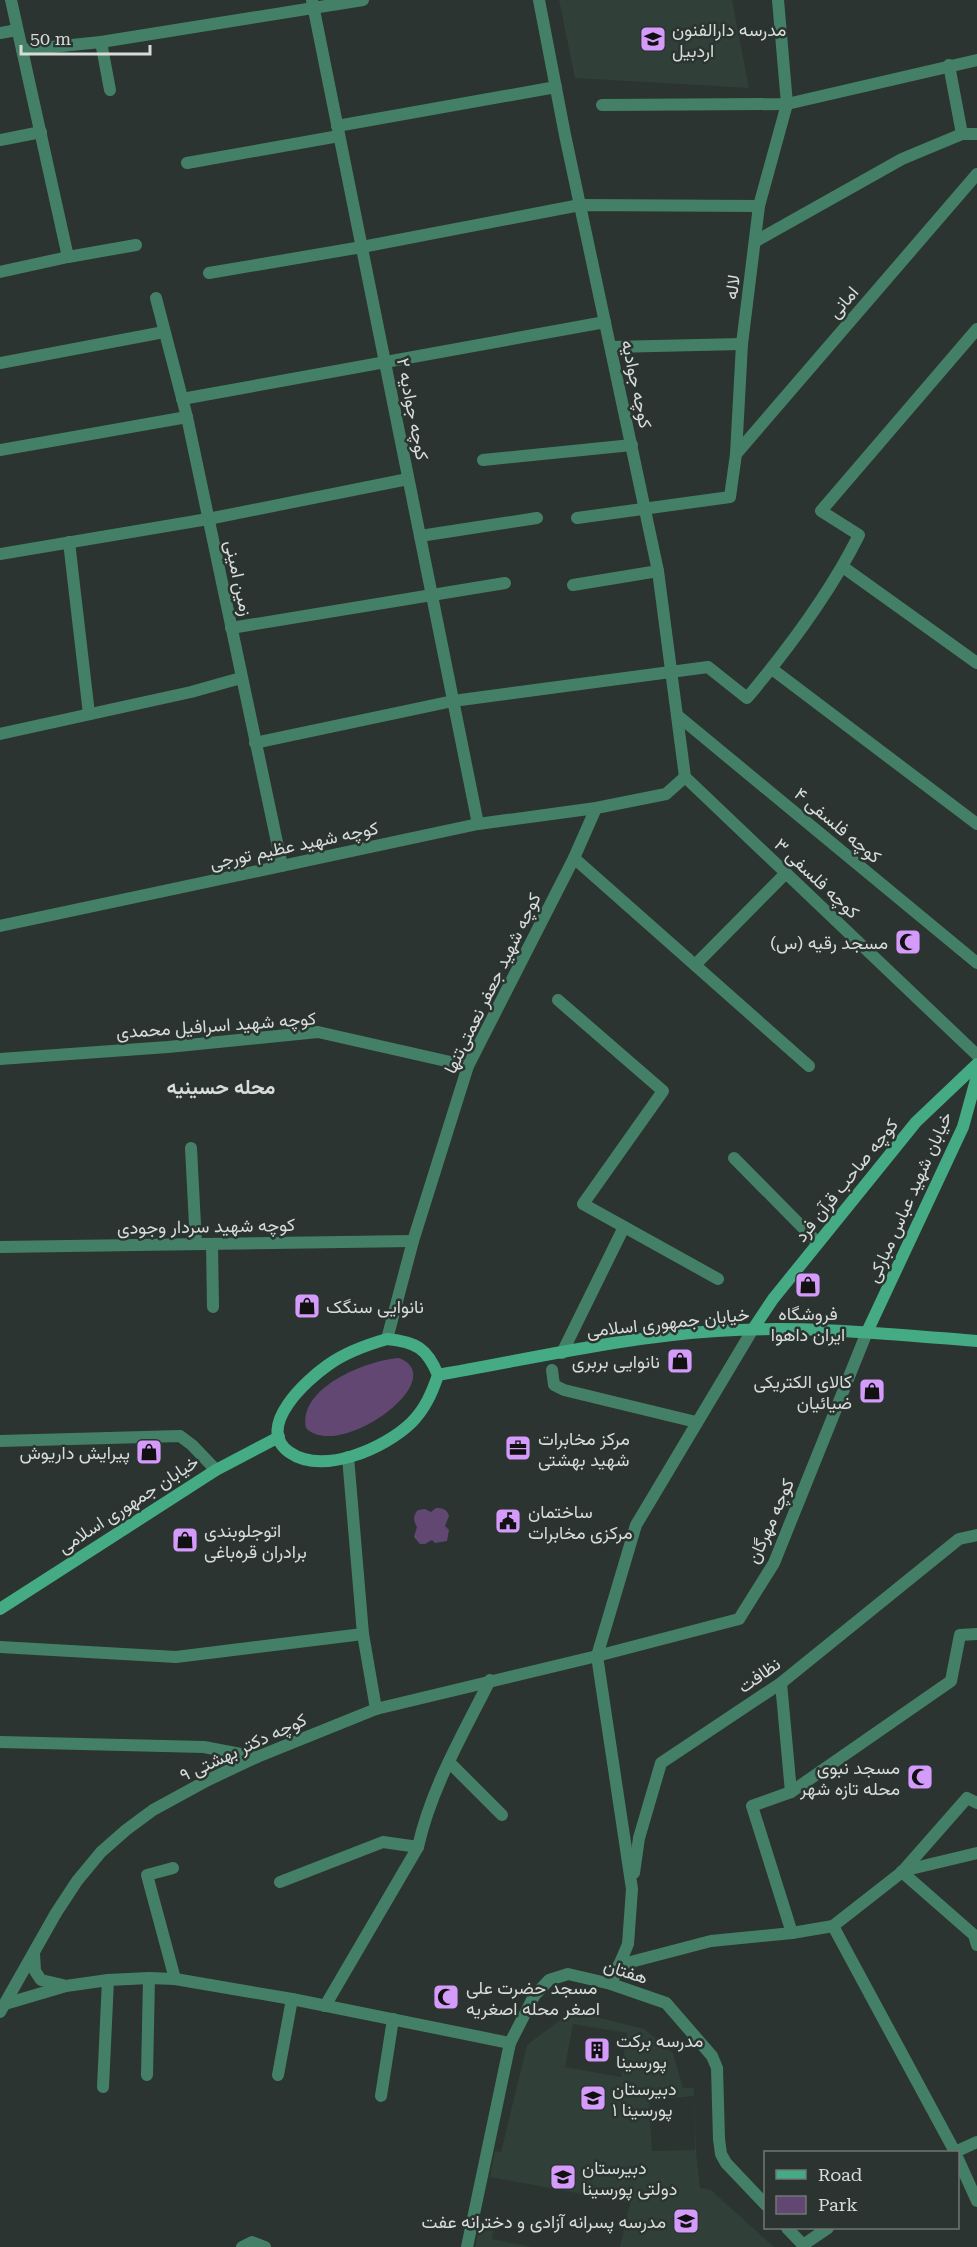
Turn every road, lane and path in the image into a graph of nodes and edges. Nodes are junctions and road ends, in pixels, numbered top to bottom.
1 (11, 0) edge
2 (363, 0) edge
3 (539, 0) edge
4 (778, 0) edge
5 (313, 4) edge
6 (17, 30) junction
7 (0, 33) edge
8 (101, 42) junction
9 (22, 50) junction
10 (977, 60) edge
11 (949, 65) junction
12 (556, 87) junction
13 (110, 90) dead end
14 (787, 104) junction
15 (602, 105) dead end
16 (338, 131) junction
17 (41, 132) junction
18 (962, 134) junction
19 (977, 135) edge
20 (0, 140) edge
21 (187, 163) dead end
22 (977, 174) edge
23 (580, 205) junction
24 (759, 206) junction
25 (756, 241) junction
26 (136, 245) dead end
27 (362, 247) junction
28 (68, 257) junction
29 (0, 272) edge
30 (210, 273) dead end
31 (156, 298) dead end
32 (605, 322) junction
33 (977, 329) edge
34 (164, 332) junction
35 (742, 344) junction
36 (611, 347) junction
37 (385, 362) junction
38 (0, 363) edge
39 (182, 399) junction
40 (187, 417) junction
41 (632, 445) junction
42 (0, 450) edge
43 (736, 454) junction
44 (483, 459) dead end
45 (408, 479) junction
46 (645, 507) junction
47 (537, 518) dead end
48 (577, 518) dead end
49 (208, 519) junction
50 (420, 536) junction
51 (69, 542) junction
52 (0, 554) edge
53 (843, 567) junction
54 (658, 571) junction
55 (505, 583) dead end
56 (573, 585) dead end
57 (432, 595) junction
58 (231, 628) junction
59 (977, 663) edge
60 (772, 669) junction
61 (671, 673) junction
62 (241, 678) junction
63 (453, 701) junction
64 (89, 714) junction
65 (677, 715) junction
66 (0, 734) edge
67 (255, 743) junction
68 (685, 777) junction
69 (596, 808) junction
70 (478, 824) junction
71 (977, 824) edge
72 (574, 858) junction
73 (282, 866) junction
74 (786, 873) junction
75 (0, 926) edge
76 (977, 963) edge
77 (695, 965) junction
78 (558, 1000) dead end
79 (977, 1055) edge
80 (0, 1059) edge
81 (977, 1064) edge
82 (468, 1066) junction
83 (809, 1066) dead end
84 (977, 1076) edge
85 (191, 1148) dead end
86 (734, 1158) dead end
87 (624, 1227) junction
88 (413, 1241) junction
89 (818, 1243) junction
90 (196, 1244) junction
91 (212, 1244) junction
92 (0, 1247) edge
93 (718, 1280) dead end
94 (213, 1306) dead end
95 (753, 1329) junction
96 (867, 1332) junction
97 (387, 1339) junction
98 (977, 1341) edge
99 (562, 1353) junction
100 (552, 1370) dead end
101 (438, 1375) junction
102 (696, 1422) junction
103 (279, 1437) junction
104 (0, 1441) edge
105 (348, 1457) junction
106 (216, 1470) junction
107 (977, 1535) edge
108 (0, 1609) edge
109 (363, 1634) junction
110 (977, 1634) edge
111 (0, 1647) edge
112 (597, 1656) junction
113 (490, 1680) junction
114 (781, 1683) junction
115 (376, 1709) junction
116 (0, 1742) edge
117 (257, 1757) junction
118 (449, 1762) junction
119 (791, 1792) junction
120 (977, 1803) edge
121 (502, 1815) dead end
122 (418, 1847) junction
123 (977, 1853) edge
124 (173, 1868) dead end
125 (902, 1872) junction
126 (280, 1882) dead end
127 (632, 1890) junction
128 (833, 1926) junction
129 (792, 1933) junction
130 (977, 1945) edge
131 (34, 1951) junction
132 (619, 1965) junction
133 (149, 1977) junction
134 (175, 1979) junction
135 (108, 1980) junction
136 (611, 1984) junction
137 (66, 1986) junction
138 (292, 1999) junction
139 (325, 2006) junction
140 (3, 2008) edge
141 (393, 2019) junction
142 (510, 2043) junction
143 (147, 2075) dead end
144 (278, 2075) dead end
145 (103, 2087) dead end
146 (381, 2096) dead end
147 (977, 2142) edge
148 (954, 2151) edge
149 (957, 2151) edge
150 (959, 2163) edge
151 (977, 2201) edge
152 (764, 2204) edge
153 (788, 2229) edge
154 (827, 2229) edge
155 (804, 2246) edge
156 (242, 2247) edge
157 (265, 2247) edge
158 (467, 2247) edge

1 - 6 street
2 - 5 street
3 - 12 street, کوچه جوادیه
4 - 14 street, لاله
5 - 8 street
5 - 16 street, کوچه جوادیه ۲
6 - 7 street
6 - 9 street
8 - 9 street
8 - 13 street
9 - 17 street
10 - 11 street
11 - 14 street
11 - 18 street
12 - 16 street
12 - 23 street, کوچه جوادیه
14 - 15 street
14 - 24 street, لاله
16 - 21 street
16 - 27 street, کوچه جوادیه ۲
17 - 20 street
17 - 28 street
18 - 19 street
18 - 25 street
22 - 43 street, امانی
23 - 24 street
23 - 27 street
23 - 32 street, کوچه جوادیه
24 - 25 street, لاله
25 - 35 street, لاله
26 - 28 street
27 - 30 street
27 - 37 street, کوچه جوادیه ۲
28 - 29 street
31 - 34 street, زمین امینی
32 - 36 street, کوچه جوادیه
32 - 37 street
33 - 53 street
34 - 38 street
34 - 39 street, زمین امینی
35 - 36 street
35 - 43 street, لاله
36 - 41 street, کوچه جوادیه
37 - 39 street
37 - 45 street, کوچه جوادیه ۲
39 - 40 street, زمین امینی
40 - 42 street
40 - 49 street, زمین امینی
41 - 44 street
41 - 46 street, کوچه جوادیه
43 - 46 street, لاله
45 - 49 street
45 - 50 street, کوچه جوادیه ۲
46 - 48 street
46 - 54 street, کوچه جوادیه
47 - 50 street
49 - 51 street
49 - 58 street, زمین امینی
50 - 57 street, کوچه جوادیه ۲
51 - 52 street
51 - 64 street
53 - 59 street
53 - 60 street
54 - 56 street
54 - 61 street, کوچه جوادیه
55 - 57 street
57 - 58 street
57 - 63 street, کوچه جوادیه ۲
58 - 62 street, زمین امینی
60 - 61 street
60 - 71 street
61 - 63 street
61 - 65 street, کوچه جوادیه
62 - 64 street
62 - 67 street, زمین امینی
63 - 67 street
63 - 70 street, کوچه جوادیه ۲
64 - 66 street
65 - 68 street, کوچه جوادیه
65 - 76 street, کوچه فلسفی ۴
67 - 73 street, زمین امینی
68 - 69 street
68 - 74 street, کوچه فلسفی ۳
69 - 70 street, کوچه شهید عظیم تورجی
69 - 72 street, کوچه شهید جعفر نعمتی‌تنها
70 - 73 street, کوچه شهید عظیم تورجی
72 - 77 street
72 - 82 street, کوچه شهید جعفر نعمتی‌تنها
73 - 75 street, کوچه شهید عظیم تورجی
74 - 77 street
74 - 79 street, کوچه فلسفی ۳
77 - 83 street
78 - 87 street
80 - 82 street, کوچه شهید اسرافیل محمدی
81 - 89 main road, کوچه صاحب قرآن فرد
82 - 88 street, کوچه شهید جعفر نعمتی‌تنها
84 - 96 main road, خیابان شهید عباس مبارکی
85 - 90 street
86 - 89 street
87 - 93 street
87 - 99 street
88 - 91 street, کوچه شهید سردار وجودی
88 - 97 street, کوچه شهید جعفر نعمتی‌تنها
89 - 95 main road, کوچه صاحب قرآن فرد
90 - 91 street, کوچه شهید سردار وجودی
90 - 92 street, کوچه شهید سردار وجودی
91 - 94 street
95 - 96 main road, خیابان جمهوری اسلامی
95 - 99 main road, خیابان جمهوری اسلامی
95 - 102 street
96 - 98 main road, خیابان جمهوری اسلامی
96 - 112 street, کوچه مهرگان
97 - 101 main road
97 - 103 main road
99 - 101 main road, خیابان جمهوری اسلامی
100 - 102 street
101 - 105 main road
102 - 112 street
103 - 105 main road
103 - 106 main road, خیابان جمهوری اسلامی
104 - 106 street
105 - 109 street
106 - 108 main road, خیابان جمهوری اسلامی
107 - 114 street, نظافت
109 - 111 street
109 - 115 street
110 - 119 street
112 - 113 street, کوچه دکتر بهشتی ۹
112 - 127 street
113 - 115 street, کوچه دکتر بهشتی ۹
113 - 118 street
114 - 119 street
114 - 127 street, نظافت
115 - 117 street, کوچه دکتر بهشتی ۹
116 - 117 street
117 - 131 street, کوچه دکتر بهشتی ۹
118 - 121 street
118 - 122 street
119 - 129 street
120 - 125 street
122 - 126 street
122 - 139 street
123 - 125 street
124 - 134 street
125 - 128 street
125 - 130 street
127 - 132 street
128 - 129 street
128 - 148 street
129 - 132 street
131 - 137 street
131 - 140 street, کوچه دکتر بهشتی ۹
132 - 136 street
133 - 134 street
133 - 135 street
133 - 143 street
134 - 138 street
135 - 137 street
135 - 145 street
136 - 142 street, هفتان
136 - 152 street, هفتان
137 - 140 street
138 - 139 street
138 - 144 street
139 - 141 street
141 - 142 street
141 - 146 street
142 - 158 street, هفتان
147 - 149 street
150 - 151 street
153 - 155 street
154 - 155 street
156 - 157 street

